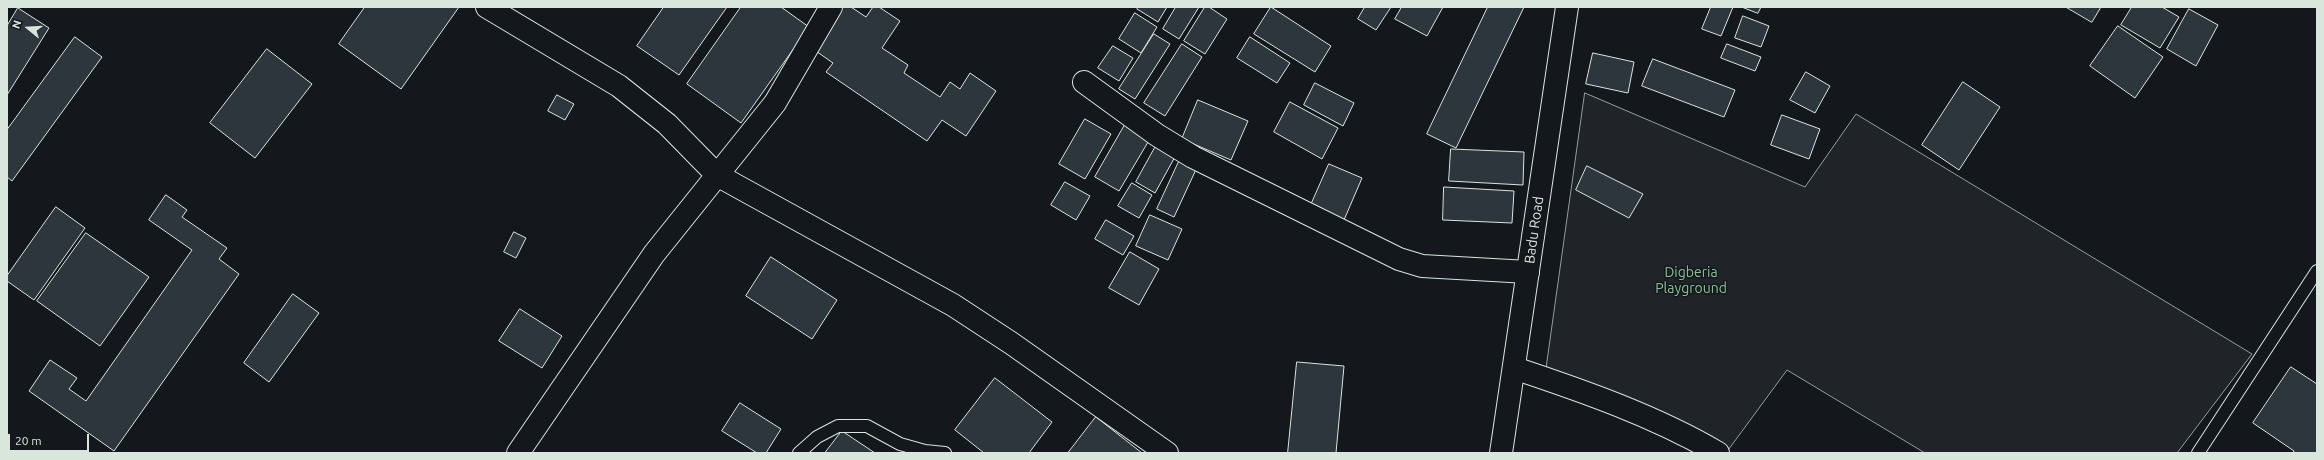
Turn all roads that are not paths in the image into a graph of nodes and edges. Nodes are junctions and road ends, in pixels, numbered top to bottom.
1 (487, 7) edge
2 (831, 7) edge
3 (1567, 7) edge
4 (1084, 82) dead end
5 (718, 175) junction
6 (2317, 271) edge
7 (1528, 272) junction
8 (1514, 368) junction
9 (518, 453) edge
10 (799, 453) edge
11 (945, 453) edge
12 (1166, 453) edge
13 (1501, 453) edge
14 (1718, 453) edge
15 (2198, 453) edge

1 - 5 street
2 - 5 street
3 - 7 street, Badu Road
4 - 7 street
5 - 9 street
5 - 12 street
6 - 15 lane
7 - 8 street, Badu Road
8 - 13 street, Badu Road
8 - 14 street
10 - 11 lane

